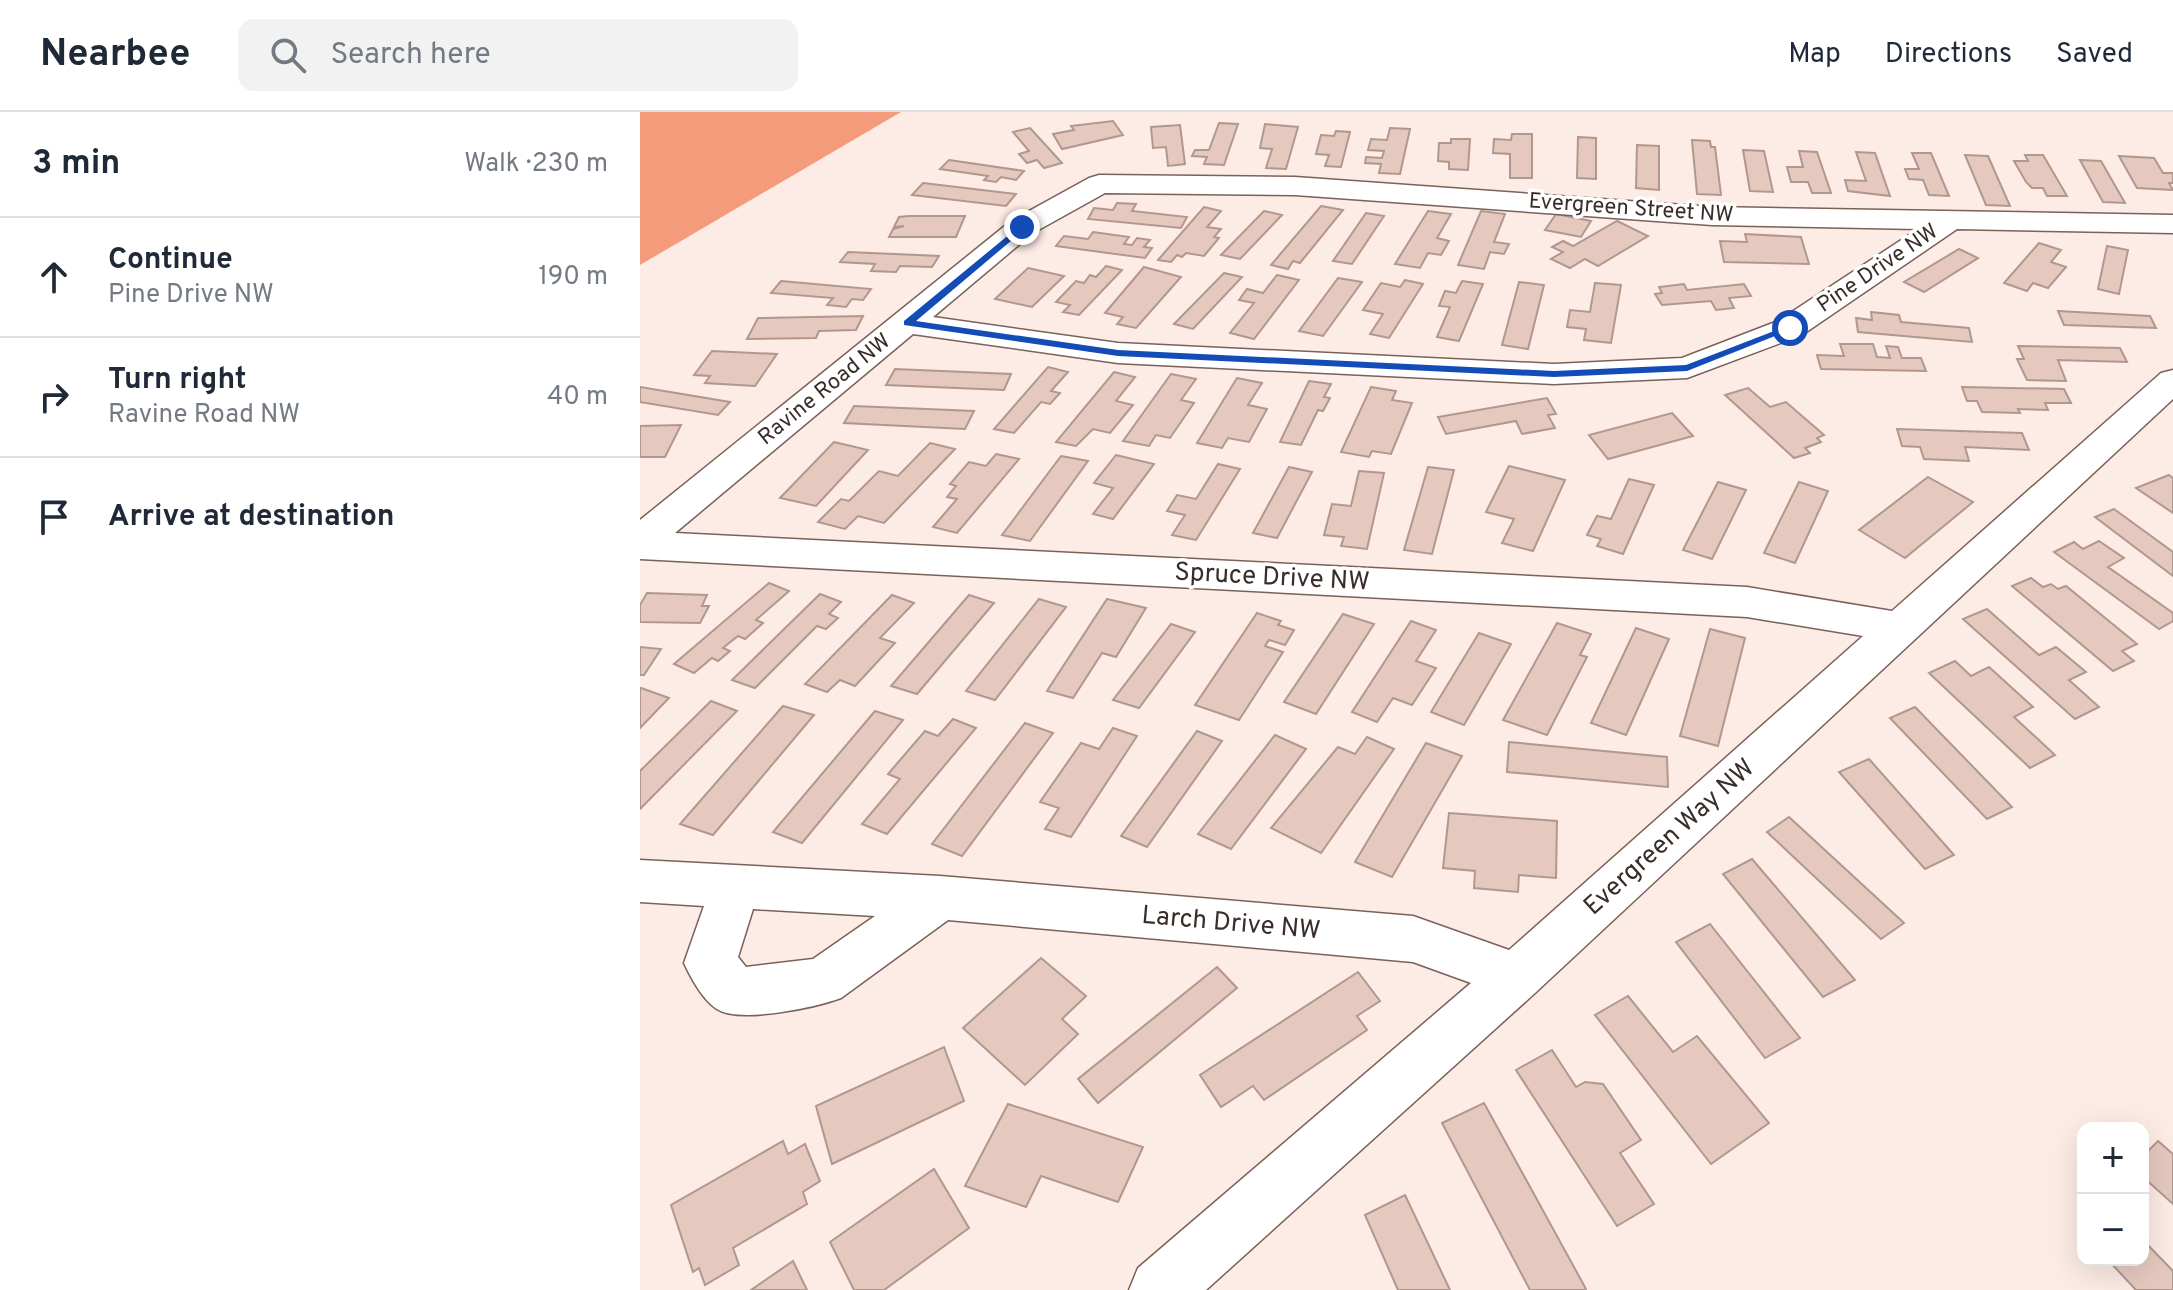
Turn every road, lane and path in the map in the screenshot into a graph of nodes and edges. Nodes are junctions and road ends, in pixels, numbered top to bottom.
1 (1091, 189) joint
2 (1951, 220) junction
3 (2173, 224) edge
4 (908, 323) junction
5 (2173, 380) edge
6 (640, 543) edge
7 (1903, 628) junction
8 (640, 881) edge
9 (736, 886) junction
10 (940, 898) junction
11 (1517, 976) junction
12 (1160, 1290) edge

1 - 2 street, Evergreen Street NW
1 - 4 street, Ravine Road NW
2 - 3 street, Evergreen Street NW
2 - 4 street, Pine Drive NW
4 - 6 street, Ravine Road NW
5 - 7 street, Evergreen Way NW
6 - 7 street, Spruce Drive NW
7 - 11 street, Evergreen Way NW
8 - 9 street, Larch Drive NW
9 - 10 street, Larch Drive NW
9 - 10 street
10 - 11 street, Larch Drive NW
11 - 12 street, Evergreen Way NW

